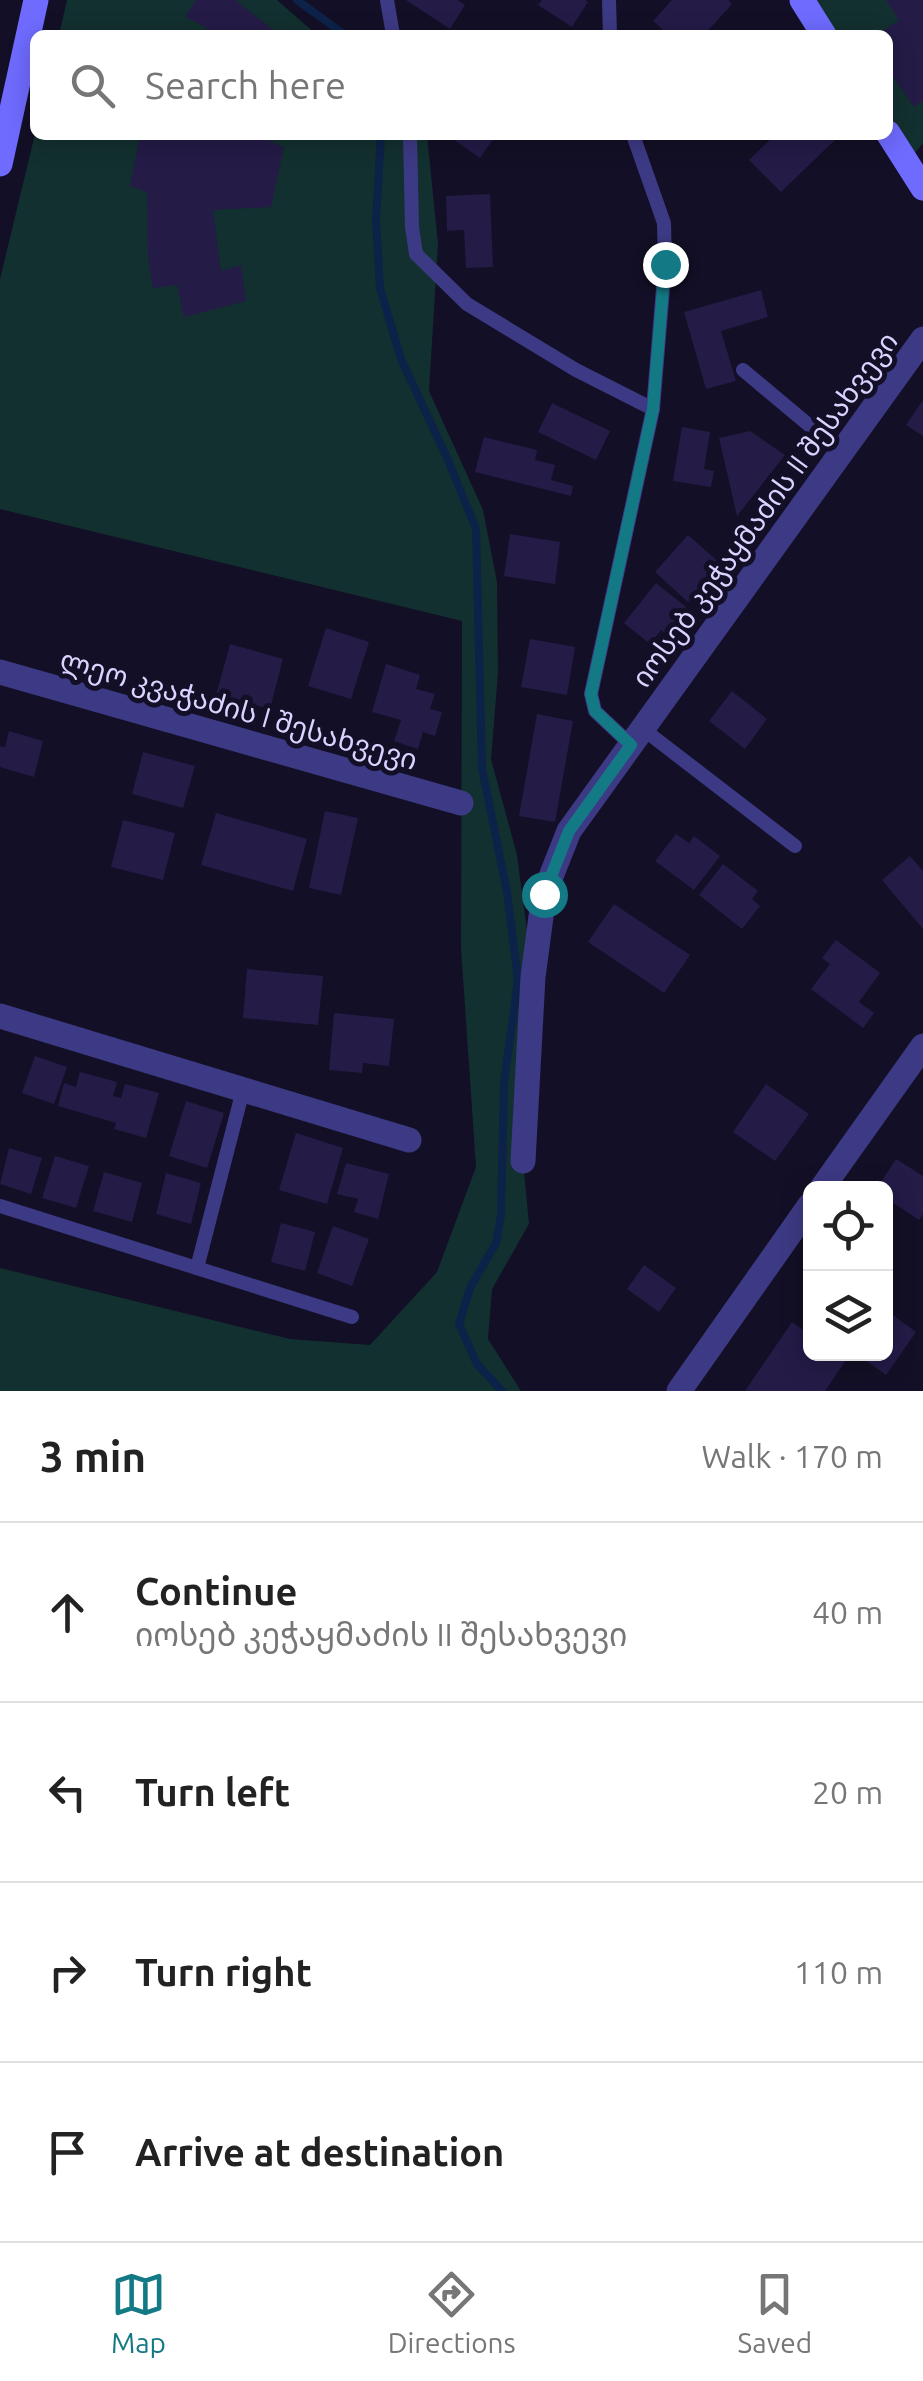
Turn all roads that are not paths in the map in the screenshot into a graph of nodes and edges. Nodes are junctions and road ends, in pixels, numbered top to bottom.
1 (36, 0) edge
2 (387, 0) edge
3 (609, 0) edge
4 (802, 0) edge
5 (392, 30) edge
6 (610, 30) edge
7 (821, 30) edge
8 (410, 140) edge
9 (635, 140) edge
10 (893, 140) edge
11 (0, 164) edge
12 (922, 184) edge
13 (923, 339) edge
14 (743, 370) dead end
15 (653, 409) junction
16 (842, 452) junction
17 (0, 672) edge
18 (637, 737) junction
19 (461, 803) dead end
20 (795, 846) dead end
21 (0, 1016) edge
22 (923, 1046) edge
23 (244, 1090) junction
24 (410, 1140) dead end
25 (522, 1161) dead end
26 (827, 1181) edge
27 (0, 1206) edge
28 (803, 1215) edge
29 (197, 1268) junction
30 (352, 1318) dead end
31 (679, 1391) edge

1 - 11 main road
2 - 5 lane
3 - 6 lane
4 - 7 main road
8 - 15 lane
9 - 15 lane
10 - 12 main road
13 - 16 street, იოსებ კეჭაყმაძის II შესახვევი
14 - 16 lane
15 - 18 lane
16 - 18 street, იოსებ კეჭაყმაძის II შესახვევი
17 - 19 street, ლეო კვაჭაძის I შესახვევი
18 - 20 lane
18 - 25 street, იოსებ კეჭაყმაძის II შესახვევი
21 - 23 street
22 - 26 street
23 - 24 street
23 - 29 lane
27 - 29 lane
28 - 31 street
29 - 30 lane

